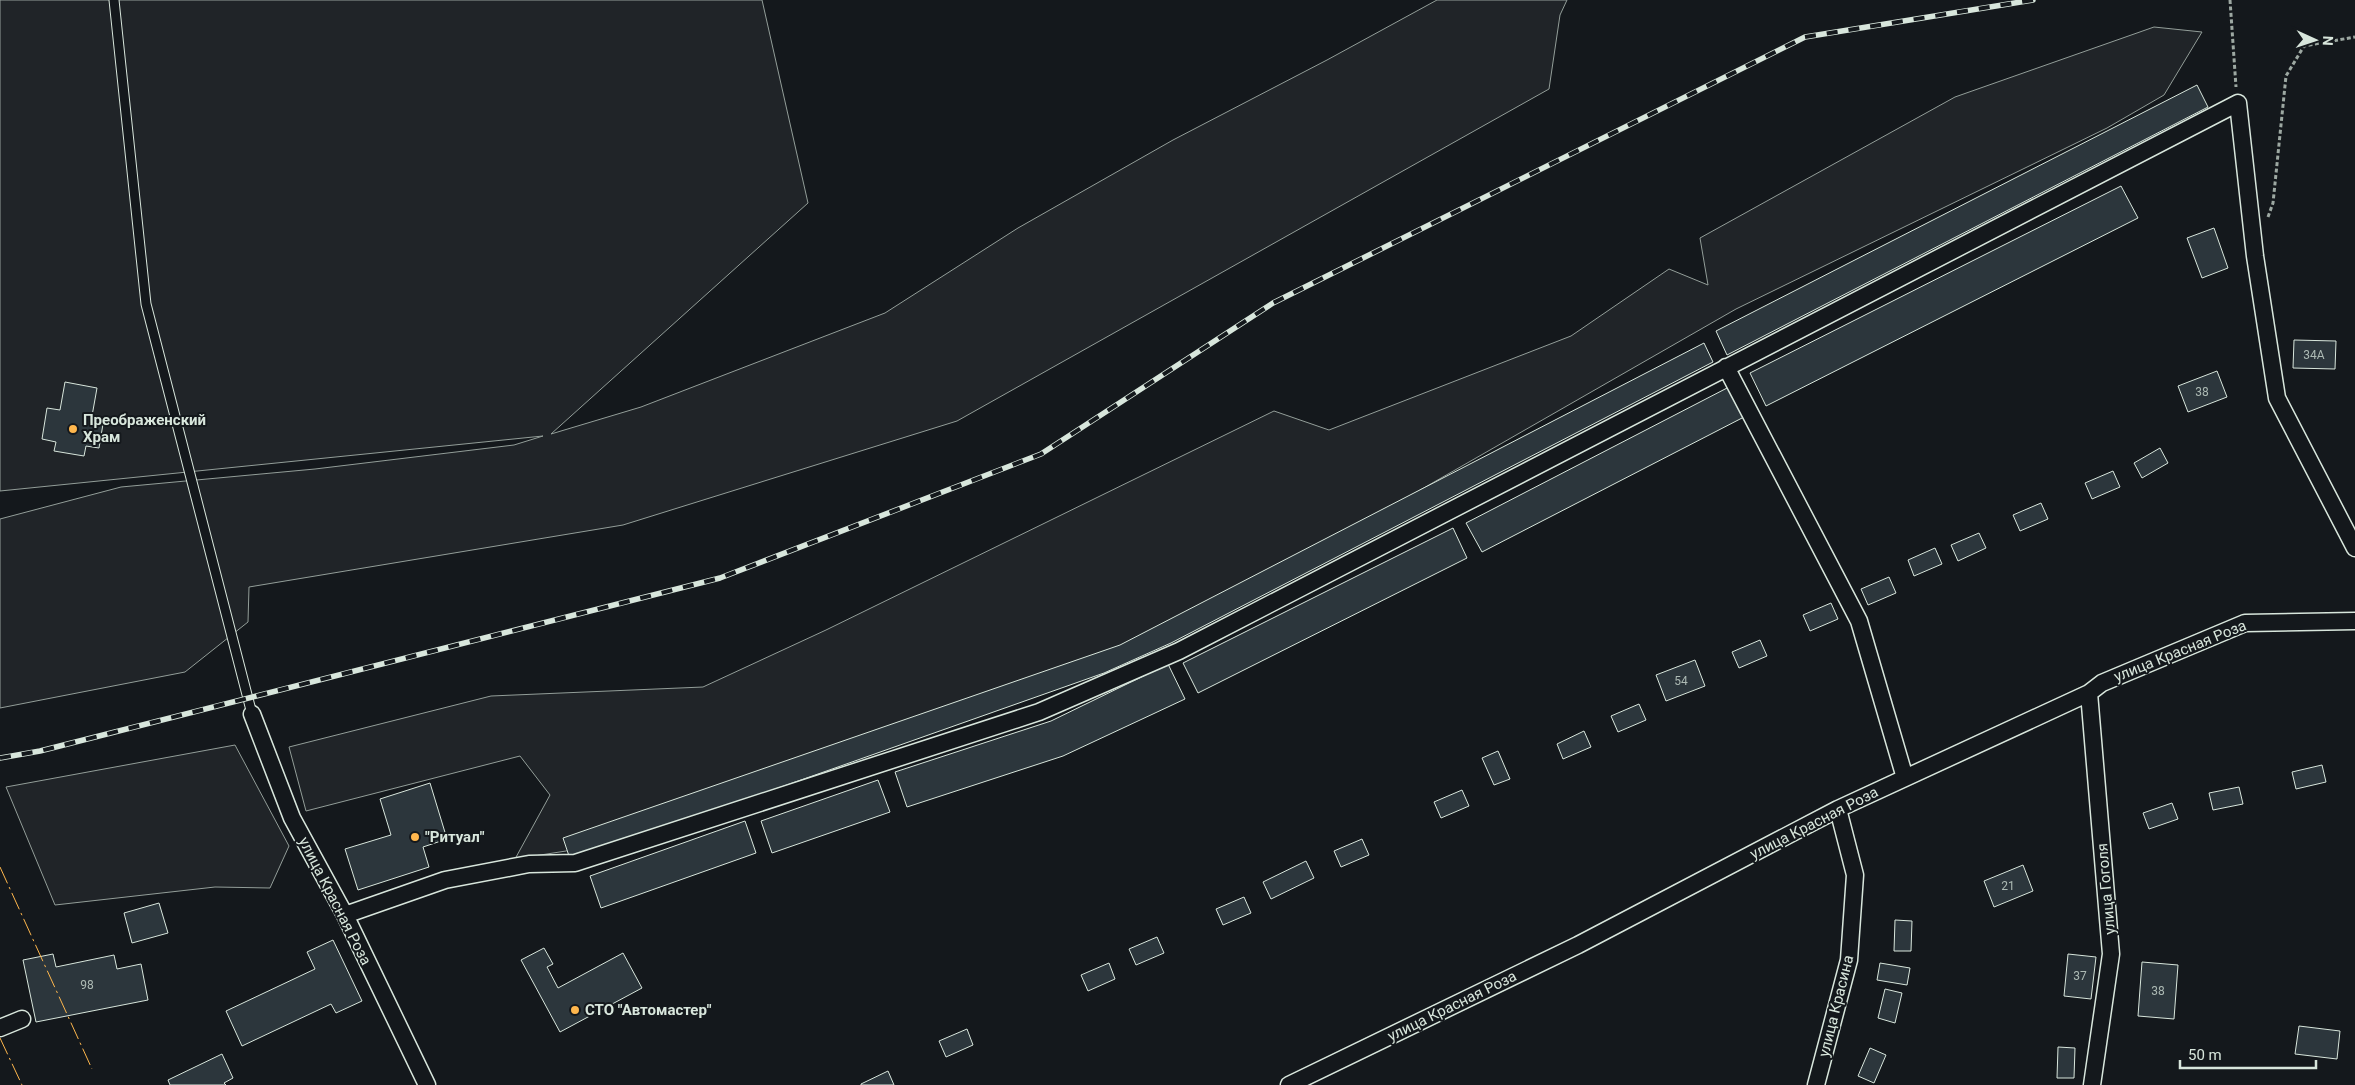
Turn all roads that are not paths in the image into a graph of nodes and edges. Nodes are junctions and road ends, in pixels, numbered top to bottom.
1 (114, 0) edge
2 (1726, 367) junction
3 (2355, 548) edge
4 (2355, 621) edge
5 (2089, 692) junction
6 (252, 714) joint
7 (1905, 778) junction
8 (1838, 809) junction
9 (345, 915) junction
10 (22, 1019) dead end
11 (0, 1028) edge
12 (426, 1085) edge
13 (1289, 1085) edge
14 (1816, 1085) edge
15 (2092, 1085) edge

1 - 6 lane
2 - 3 street
2 - 7 street
2 - 9 street
4 - 5 street, улица Красная Роза
5 - 7 street, улица Красная Роза
5 - 15 street, улица Гоголя
6 - 9 street, улица Красная Роза
7 - 8 street, улица Красная Роза
8 - 13 street, улица Красная Роза
8 - 14 street, улица Красина
9 - 12 street, улица Красная Роза
10 - 11 street

